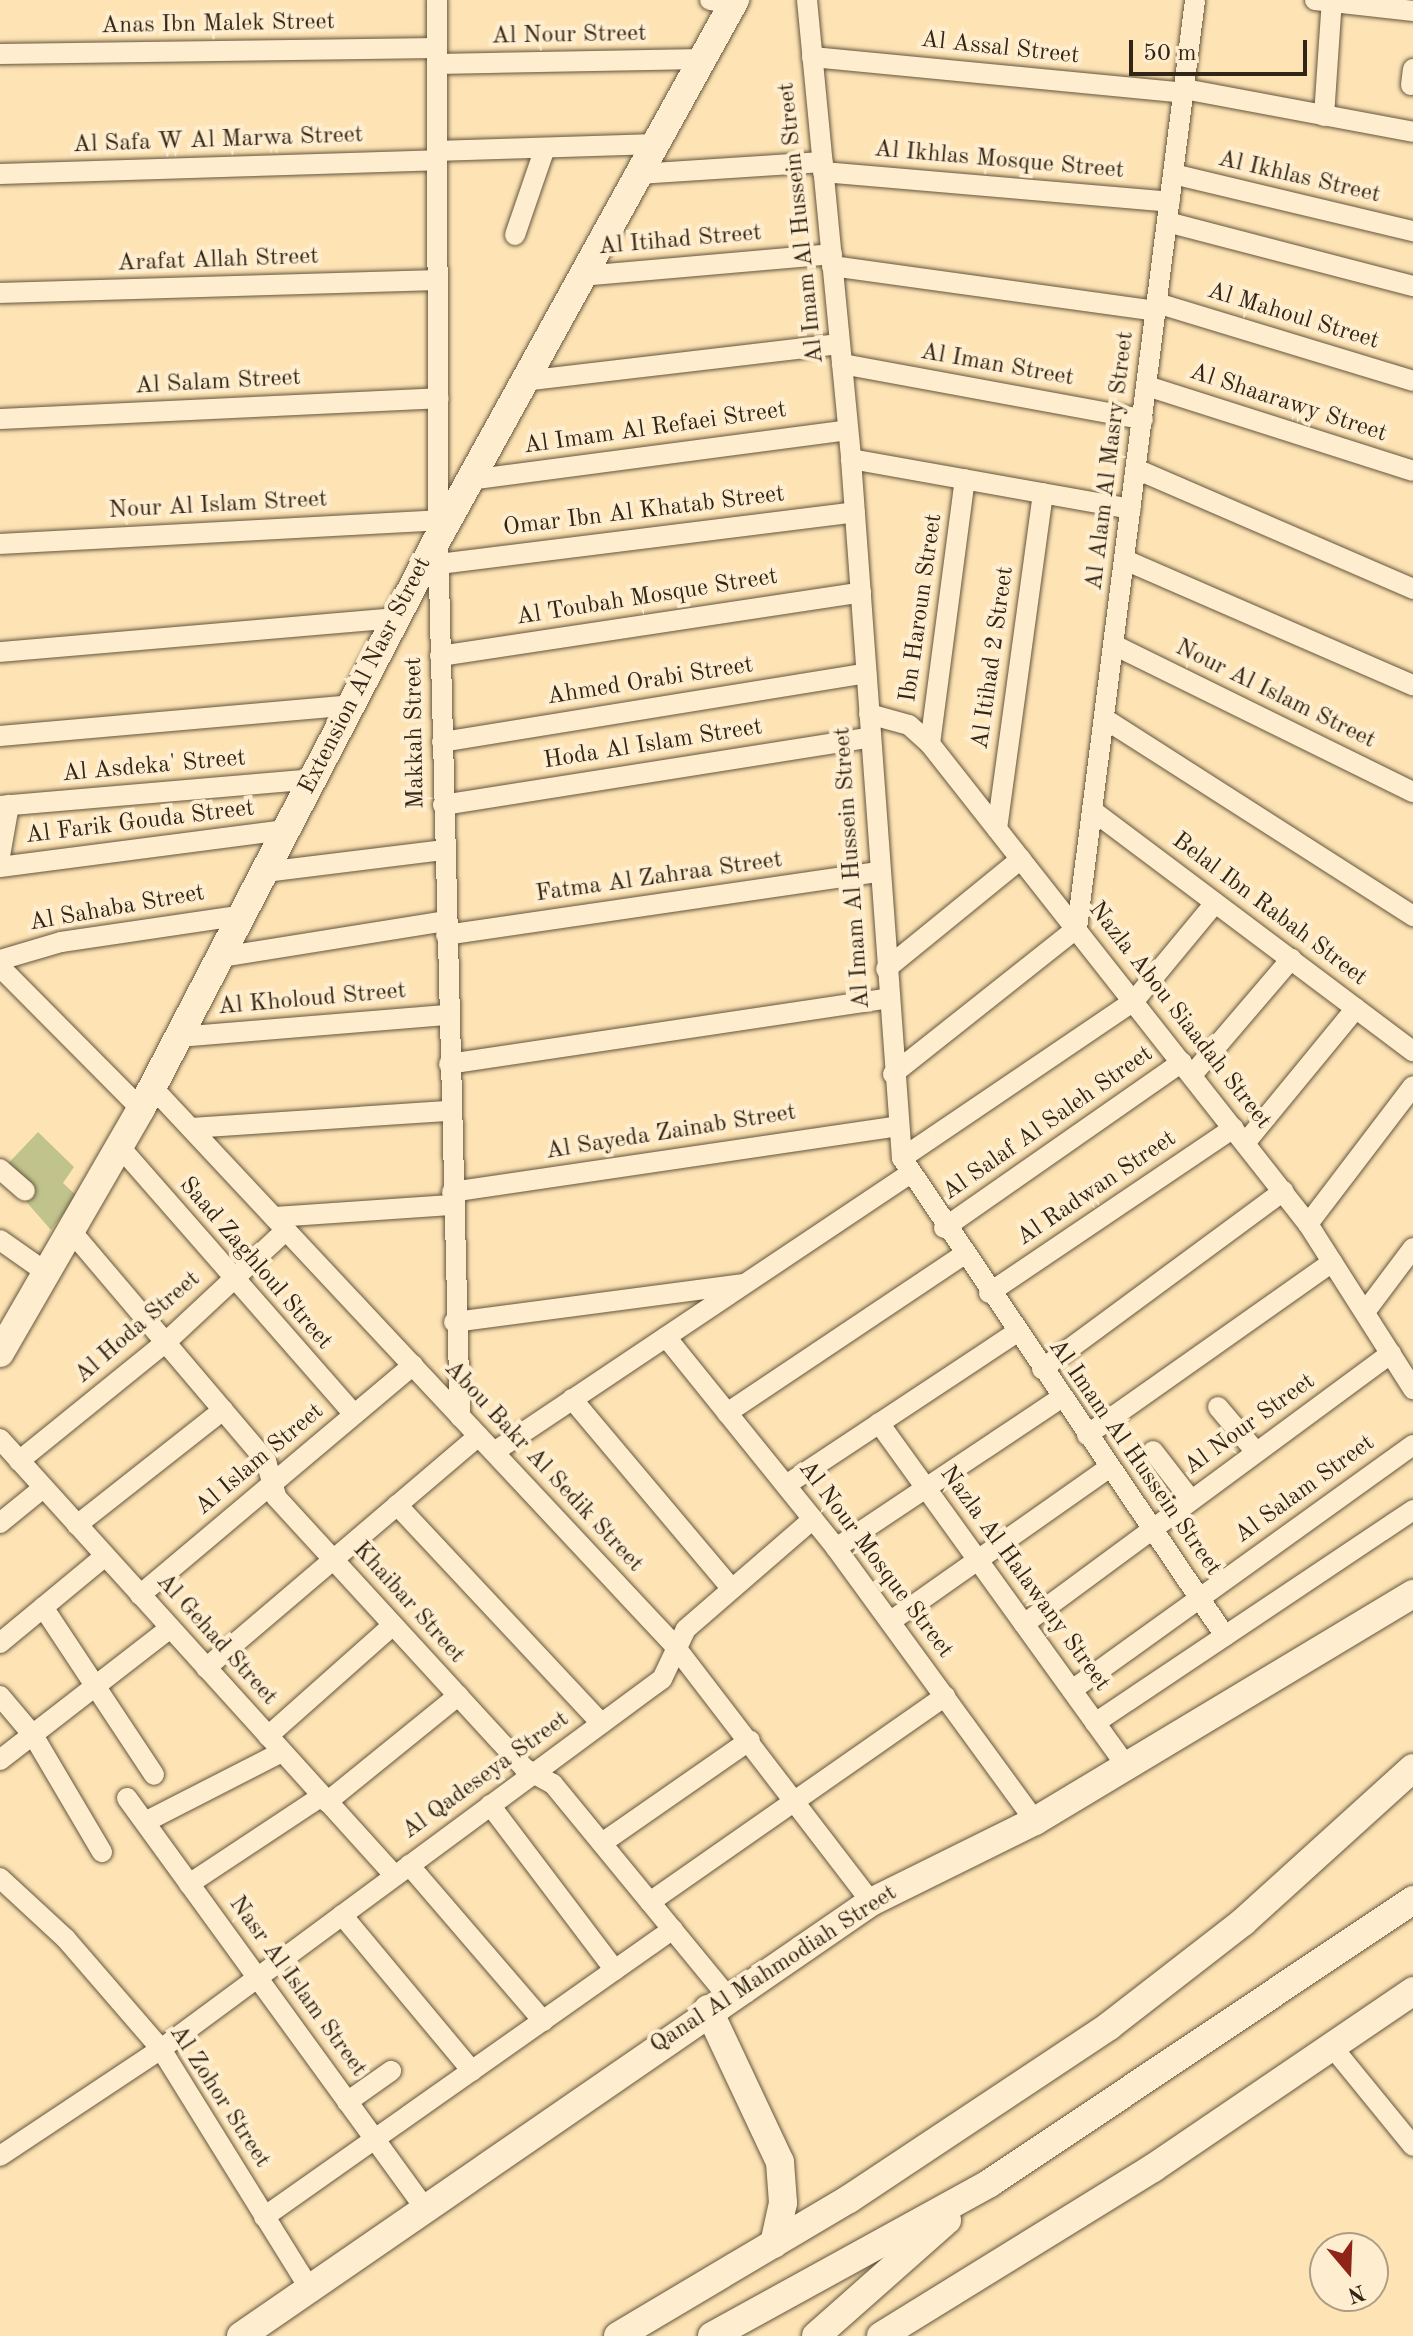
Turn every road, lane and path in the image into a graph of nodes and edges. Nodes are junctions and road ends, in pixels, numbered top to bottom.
1 (437, 0) edge
2 (807, 0) edge
3 (1195, 0) edge
4 (726, 1) edge
5 (1326, 1) edge
6 (1413, 11) edge
7 (0, 54) edge
8 (437, 56) junction
9 (812, 57) junction
10 (702, 59) junction
11 (1184, 91) junction
12 (1324, 116) junction
13 (1413, 132) edge
14 (655, 144) junction
15 (545, 148) junction
16 (437, 156) junction
17 (823, 167) junction
18 (0, 174) edge
19 (638, 174) junction
20 (1173, 174) junction
21 (1169, 212) junction
22 (1413, 231) edge
23 (515, 235) dead end
24 (832, 260) junction
25 (582, 276) junction
26 (437, 280) junction
27 (1413, 286) edge
28 (0, 293) edge
29 (1157, 307) junction
30 (841, 354) junction
31 (524, 381) junction
32 (1413, 381) edge
33 (1147, 386) junction
34 (438, 398) junction
35 (0, 419) edge
36 (1143, 419) junction
37 (848, 430) junction
38 (851, 459) junction
39 (1136, 469) junction
40 (1413, 471) edge
41 (965, 479) junction
42 (469, 480) junction
43 (1043, 493) junction
44 (1131, 509) junction
45 (855, 512) junction
46 (438, 540) junction
47 (0, 544) edge
48 (1125, 560) junction
49 (1413, 589) edge
50 (861, 592) junction
51 (396, 618) junction
52 (1114, 645) junction
53 (0, 652) edge
54 (440, 656) junction
55 (866, 673) junction
56 (1413, 685) edge
57 (351, 705) junction
58 (869, 714) junction
59 (1105, 719) junction
60 (0, 736) edge
61 (871, 737) junction
62 (442, 742) junction
63 (930, 744) junction
64 (312, 779) junction
65 (1413, 792) edge
66 (5, 805) edge
67 (443, 805) junction
68 (1093, 811) junction
69 (997, 829) junction
70 (286, 830) junction
71 (445, 850) junction
72 (0, 856) edge
73 (1021, 859) junction
74 (0, 867) edge
75 (265, 872) junction
76 (880, 872) junction
77 (1215, 903) junction
78 (243, 915) junction
79 (1413, 916) edge
80 (446, 928) junction
81 (1077, 928) junction
82 (221, 957) junction
83 (1291, 959) junction
84 (0, 960) edge
85 (0, 967) edge
86 (886, 969) junction
87 (888, 998) junction
88 (1134, 1001) junction
89 (1356, 1008) junction
90 (448, 1015) junction
91 (179, 1037) junction
92 (1413, 1051) edge
93 (449, 1064) junction
94 (1187, 1069) junction
95 (893, 1074) junction
96 (1413, 1086) edge
97 (147, 1098) junction
98 (450, 1111) junction
99 (897, 1126) junction
100 (191, 1128) junction
101 (1240, 1135) junction
102 (120, 1147) junction
103 (905, 1166) junction
104 (0, 1169) edge
105 (25, 1191) dead end
106 (1283, 1191) junction
107 (452, 1199) junction
108 (280, 1224) junction
109 (1308, 1224) junction
110 (944, 1228) junction
111 (71, 1231) junction
112 (0, 1240) edge
113 (1413, 1248) edge
114 (963, 1255) junction
115 (1332, 1262) junction
116 (47, 1273) junction
117 (232, 1282) junction
118 (745, 1284) junction
119 (989, 1293) junction
120 (1365, 1312) junction
121 (454, 1322) junction
122 (1016, 1333) junction
123 (666, 1337) junction
124 (166, 1342) junction
125 (1, 1351) edge
126 (1391, 1353) junction
127 (413, 1365) junction
128 (1042, 1369) junction
129 (1411, 1382) edge
130 (1061, 1398) junction
131 (572, 1399) junction
132 (1218, 1407) dead end
133 (223, 1410) junction
134 (727, 1413) junction
135 (354, 1414) junction
136 (460, 1417) junction
137 (879, 1423) junction
138 (1087, 1435) junction
139 (479, 1436) junction
140 (0, 1439) edge
141 (1413, 1445) edge
142 (1153, 1451) dead end
143 (494, 1452) junction
144 (1256, 1452) junction
145 (19, 1461) junction
146 (1109, 1468) junction
147 (271, 1485) junction
148 (786, 1485) junction
149 (43, 1488) junction
150 (926, 1488) junction
151 (1191, 1500) junction
152 (397, 1505) junction
153 (1413, 1510) edge
154 (813, 1519) junction
155 (0, 1523) edge
156 (77, 1525) junction
157 (1151, 1530) junction
158 (836, 1548) junction
159 (105, 1556) junction
160 (334, 1560) junction
161 (978, 1560) junction
162 (732, 1589) junction
163 (1413, 1594) edge
164 (140, 1595) junction
165 (1199, 1598) junction
166 (43, 1607) junction
167 (891, 1621) junction
168 (1024, 1624) junction
169 (393, 1625) junction
170 (170, 1628) junction
171 (1225, 1636) junction
172 (0, 1643) edge
173 (674, 1645) junction
174 (206, 1668) junction
175 (95, 1686) junction
176 (1072, 1690) junction
177 (0, 1696) edge
178 (458, 1696) junction
179 (945, 1696) junction
180 (601, 1723) junction
181 (1095, 1723) junction
182 (33, 1735) junction
183 (268, 1736) junction
184 (750, 1740) junction
185 (282, 1752) junction
186 (0, 1760) edge
187 (1126, 1766) junction
188 (1413, 1768) edge
189 (533, 1774) junction
190 (154, 1775) dead end
191 (795, 1796) junction
192 (127, 1798) dead end
193 (324, 1799) junction
194 (490, 1805) junction
195 (1035, 1821) junction
196 (145, 1822) junction
197 (602, 1843) junction
198 (102, 1852) dead end
199 (402, 1870) junction
200 (0, 1878) edge
201 (189, 1884) junction
202 (1413, 1900) edge
203 (650, 1902) junction
204 (871, 1902) junction
205 (342, 1915) junction
206 (673, 1929) junction
207 (615, 1970) junction
208 (257, 1977) junction
209 (1413, 1991) edge
210 (718, 2002) junction
211 (543, 2021) junction
212 (161, 2049) junction
213 (1334, 2049) junction
214 (391, 2071) dead end
215 (472, 2071) junction
216 (347, 2102) junction
217 (375, 2139) junction
218 (1413, 2146) edge
219 (0, 2156) edge
220 (990, 2183) junction
221 (424, 2207) junction
222 (264, 2217) junction
223 (774, 2244) junction
224 (309, 2288) junction
225 (241, 2336) edge
226 (618, 2336) edge
227 (712, 2336) edge
228 (816, 2336) edge
229 (881, 2336) edge

1 - 8 street, Makkah Street
2 - 9 street, Al Imam Al Hussein Street
3 - 11 street, Al Alam Al Masry Street
4 - 10 street, Extension Al Nasr Street
5 - 6 street
5 - 12 street
7 - 8 street, Anas Ibn Malek Street
8 - 10 street, Al Nour Street
8 - 16 street, Makkah Street
9 - 11 street, Al Assal Street
9 - 17 street, Al Imam Al Hussein Street
10 - 14 street, Extension Al Nasr Street
11 - 12 street
11 - 20 street, Al Alam Al Masry Street
12 - 13 street
14 - 15 street, Al Safa W Al Marwa Street
14 - 19 street, Extension Al Nasr Street
15 - 16 street, Al Safa W Al Marwa Street
15 - 23 street
16 - 18 street, Al Safa W Al Marwa Street
16 - 26 street, Makkah Street
17 - 19 street
17 - 21 street, Al Ikhlas Mosque Street
17 - 24 street, Al Imam Al Hussein Street
19 - 25 street, Extension Al Nasr Street
20 - 21 street, Al Alam Al Masry Street
20 - 22 street, Al Ikhlas Street
21 - 27 street, Al Ikhlas Mosque Street
21 - 29 street, Al Alam Al Masry Street
24 - 25 street, Al Itihad Street
24 - 29 street, Al Itihad Street
24 - 30 street, Al Imam Al Hussein Street
25 - 31 street, Extension Al Nasr Street
26 - 28 street, Arafat Allah Street
26 - 34 street, Makkah Street
29 - 32 street, Al Mahoul Street
29 - 33 street, Al Alam Al Masry Street
30 - 31 street, Al Iman Street
30 - 36 street, Al Iman Street
30 - 37 street, Al Imam Al Hussein Street
31 - 42 street, Extension Al Nasr Street
33 - 36 street, Al Alam Al Masry Street
33 - 40 street, Al Shaarawy Street
34 - 35 street, Al Salam Street
34 - 46 street, Makkah Street
36 - 39 street, Al Alam Al Masry Street
37 - 38 street, Al Imam Al Hussein Street
37 - 42 street, Al Imam Al Refaei Street
38 - 41 street
38 - 45 street, Al Imam Al Hussein Street
39 - 44 street, Al Alam Al Masry Street
39 - 49 street
41 - 43 street
41 - 63 street, Ibn Haroun Street
42 - 46 street, Extension Al Nasr Street
43 - 44 street
43 - 69 street, Al Itihad 2 Street
44 - 48 street, Al Alam Al Masry Street
45 - 46 street, Omar Ibn Al Khatab Street
45 - 50 street, Al Imam Al Hussein Street
46 - 47 street, Nour Al Islam Street
46 - 51 street, Extension Al Nasr Street
46 - 54 street, Makkah Street
48 - 52 street, Al Alam Al Masry Street
48 - 56 street
50 - 54 street, Al Toubah Mosque Street
50 - 55 street, Al Imam Al Hussein Street
51 - 53 street
51 - 57 street, Extension Al Nasr Street
52 - 59 street, Al Alam Al Masry Street
52 - 65 street, Nour Al Islam Street
54 - 62 street, Makkah Street
55 - 58 street, Al Imam Al Hussein Street
55 - 62 street, Ahmed Orabi Street
57 - 60 street
57 - 64 street, Extension Al Nasr Street
58 - 61 street, Al Imam Al Hussein Street
58 - 63 street, Nazla Abou Siaadah Street
59 - 68 street, Al Alam Al Masry Street
59 - 79 street
61 - 67 street, Hoda Al Islam Street
61 - 76 street, Al Imam Al Hussein Street
62 - 67 street, Makkah Street
63 - 69 street, Nazla Abou Siaadah Street
64 - 66 street, Al Asdeka' Street
64 - 70 street, Extension Al Nasr Street
66 - 72 street
67 - 71 street, Makkah Street
68 - 77 street, Belal Ibn Rabah Street
68 - 81 street, Al Alam Al Masry Street
69 - 73 street, Nazla Abou Siaadah Street
70 - 74 street, Al Farik Gouda Street
70 - 75 street, Extension Al Nasr Street
71 - 75 street
71 - 80 street, Makkah Street
73 - 81 street, Nazla Abou Siaadah Street
73 - 86 street
75 - 78 street, Extension Al Nasr Street
76 - 80 street, Fatma Al Zahraa Street
76 - 86 street, Al Imam Al Hussein Street
77 - 83 street, Belal Ibn Rabah Street
77 - 88 street
78 - 82 street, Extension Al Nasr Street
78 - 84 street, Al Sahaba Street
80 - 82 street, Fatma Al Zahraa Street
80 - 90 street, Makkah Street
81 - 88 street, Nazla Abou Siaadah Street
81 - 95 street
82 - 91 street, Extension Al Nasr Street
83 - 89 street, Belal Ibn Rabah Street
83 - 94 street, Al Salaf Al Saleh Street
85 - 97 street, Abou Bakr Al Sedik Street
86 - 87 street, Al Imam Al Hussein Street
87 - 93 street
87 - 95 street, Al Imam Al Hussein Street
88 - 94 street, Nazla Abou Siaadah Street
88 - 103 street
89 - 92 street, Belal Ibn Rabah Street
89 - 101 street, Al Radwan Street
90 - 91 street, Al Kholoud Street
90 - 93 street, Makkah Street
91 - 97 street, Extension Al Nasr Street
93 - 98 street, Makkah Street
94 - 101 street, Nazla Abou Siaadah Street
94 - 110 street, Al Salaf Al Saleh Street
95 - 99 street, Al Imam Al Hussein Street
96 - 109 street
97 - 100 street, Abou Bakr Al Sedik Street
97 - 102 street, Extension Al Nasr Street
98 - 100 street
98 - 107 street, Makkah Street
99 - 103 street, Al Imam Al Hussein Street
99 - 107 street, Al Sayeda Zainab Street
100 - 108 street, Abou Bakr Al Sedik Street
101 - 106 street, Nazla Abou Siaadah Street
101 - 119 street, Al Radwan Street
102 - 111 street, Extension Al Nasr Street
102 - 117 street, Saad Zaghloul Street
103 - 110 street, Al Imam Al Hussein Street
103 - 118 street
104 - 105 street
106 - 109 street, Nazla Abou Siaadah Street
106 - 128 street
107 - 108 street
107 - 121 street, Makkah Street
108 - 117 street, Al Hoda Street
108 - 127 street, Abou Bakr Al Sedik Street
109 - 115 street, Nazla Abou Siaadah Street
110 - 114 street, Al Imam Al Hussein Street
111 - 116 street, Extension Al Nasr Street
111 - 124 street, Khaibar Street
112 - 116 street
113 - 120 street
114 - 119 street, Al Imam Al Hussein Street
114 - 134 street
115 - 120 street, Nazla Abou Siaadah Street
115 - 138 street
116 - 125 street, Extension Al Nasr Street
117 - 124 street, Al Hoda Street
117 - 135 street, Saad Zaghloul Street
118 - 121 street
118 - 123 street
119 - 122 street, Al Imam Al Hussein Street
120 - 126 street, Nazla Abou Siaadah Street
121 - 136 street, Makkah Street
122 - 128 street, Al Imam Al Hussein Street
122 - 137 street
123 - 131 street
123 - 134 street, Al Nour Mosque Street
124 - 133 street, Khaibar Street
124 - 145 street, Al Hoda Street
126 - 129 street, Nazla Abou Siaadah Street
126 - 144 street, Al Nour Street
127 - 135 street, Al Islam Street
127 - 136 street, Abou Bakr Al Sedik Street
128 - 130 street, Al Imam Al Hussein Street
130 - 138 street, Al Imam Al Hussein Street
130 - 150 street
131 - 143 street
131 - 162 street
132 - 144 street
133 - 147 street, Khaibar Street
133 - 156 street
134 - 148 street, Al Nour Mosque Street
135 - 147 street, Al Islam Street
136 - 139 street, Abou Bakr Al Sedik Street
137 - 148 street
137 - 150 street, Nazla Al Halawany Street
138 - 146 street, Al Imam Al Hussein Street
139 - 143 street, Abou Bakr Al Sedik Street
139 - 152 street
140 - 145 street, Al Gehad Street
141 - 165 street, Al Salam Street
142 - 151 street
143 - 173 street, Abou Bakr Al Sedik Street
144 - 151 street, Al Nour Street
145 - 149 street, Al Gehad Street
146 - 157 street, Al Imam Al Hussein Street
146 - 161 street
147 - 160 street, Khaibar Street
147 - 164 street, Al Islam Street
148 - 154 street, Al Nour Mosque Street
149 - 155 street
149 - 156 street, Al Gehad Street
150 - 158 street
150 - 161 street, Nazla Al Halawany Street
151 - 157 street, Al Nour Street
152 - 160 street
152 - 180 street
153 - 171 street
154 - 158 street, Al Nour Mosque Street
154 - 162 street, Al Qadeseya Street
156 - 159 street, Al Gehad Street
157 - 165 street, Al Imam Al Hussein Street
157 - 168 street, Al Nour Street
158 - 167 street, Al Nour Mosque Street
159 - 164 street, Al Gehad Street
159 - 166 street
160 - 169 street, Khaibar Street
160 - 174 street
161 - 167 street
161 - 168 street, Nazla Al Halawany Street
162 - 173 street, Al Qadeseya Street
163 - 187 street, Qanal Al Mahmodiah Street
164 - 170 street, Al Gehad Street
165 - 171 street, Al Imam Al Hussein Street
165 - 176 street, Al Salam Street
166 - 172 street
166 - 175 street
167 - 179 street, Al Nour Mosque Street
168 - 176 street, Nazla Al Halawany Street
169 - 178 street, Khaibar Street
169 - 183 street
170 - 174 street, Al Gehad Street
170 - 175 street
171 - 181 street
173 - 180 street, Al Qadeseya Street
173 - 184 street, Abou Bakr Al Sedik Street
174 - 183 street, Al Gehad Street
175 - 182 street
175 - 190 street
176 - 181 street, Nazla Al Halawany Street
177 - 182 street
178 - 189 street, Khaibar Street
178 - 193 street
179 - 191 street
179 - 195 street, Al Nour Mosque Street
180 - 189 street, Al Qadeseya Street
181 - 187 street, Nazla Al Halawany Street
182 - 186 street
182 - 198 street
183 - 185 street, Al Gehad Street
184 - 191 street, Abou Bakr Al Sedik Street
184 - 197 street
185 - 193 street, Al Gehad Street
185 - 196 street
187 - 195 street, Qanal Al Mahmodiah Street
188 - 223 street
189 - 194 street, Al Qadeseya Street
189 - 197 street, Khaibar Street
191 - 203 street
191 - 204 street, Abou Bakr Al Sedik Street
192 - 196 street, Nasr Al Islam Street
193 - 199 street, Al Gehad Street
193 - 201 street
194 - 199 street, Al Qadeseya Street
194 - 207 street
195 - 204 street, Qanal Al Mahmodiah Street
196 - 201 street, Nasr Al Islam Street
197 - 203 street, Khaibar Street
199 - 205 street, Al Qadeseya Street
199 - 211 street, Al Gehad Street
200 - 212 street, Al Zohor Street
201 - 208 street, Nasr Al Islam Street
202 - 220 street
203 - 206 street, Khaibar Street
204 - 210 street, Qanal Al Mahmodiah Street
205 - 208 street, Al Qadeseya Street
205 - 215 street
206 - 207 street
206 - 210 street, Khaibar Street
207 - 211 street
208 - 212 street, Al Qadeseya Street
208 - 216 street, Nasr Al Islam Street
209 - 213 street
210 - 221 street, Qanal Al Mahmodiah Street
210 - 223 street
211 - 215 street
212 - 219 street, Al Qadeseya Street
212 - 222 street, Al Zohor Street
213 - 218 street
213 - 229 street
214 - 216 street
215 - 217 street
216 - 217 street, Nasr Al Islam Street
217 - 221 street, Nasr Al Islam Street
217 - 222 street
220 - 227 street
220 - 228 street
221 - 224 street, Qanal Al Mahmodiah Street
222 - 224 street, Al Zohor Street
223 - 226 street
224 - 225 street, Qanal Al Mahmodiah Street

